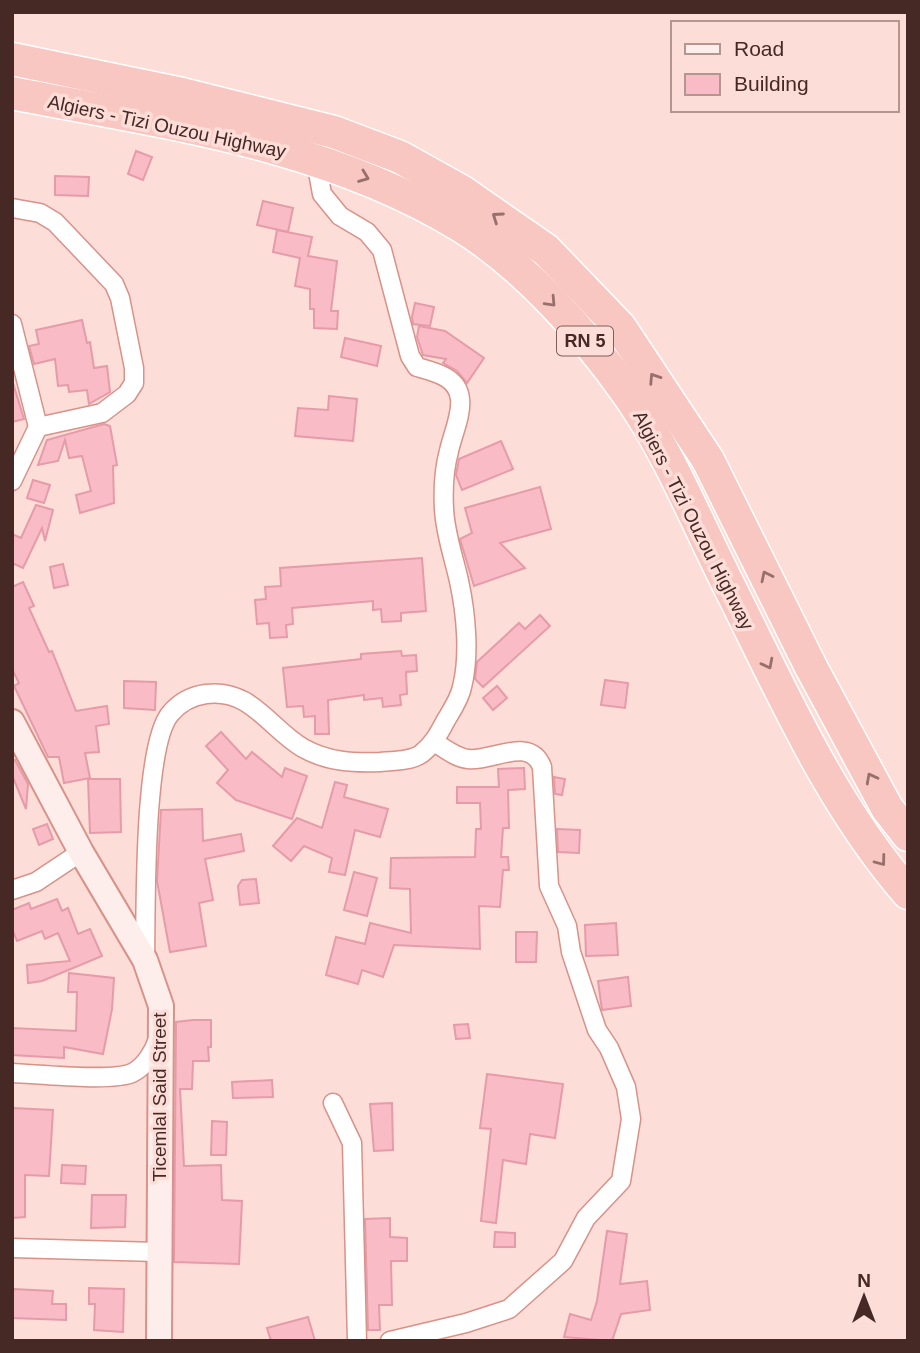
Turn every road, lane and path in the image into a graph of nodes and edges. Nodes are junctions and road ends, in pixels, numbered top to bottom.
1 (12, 59) edge
2 (12, 93) edge
3 (316, 161) junction
4 (12, 208) edge
5 (12, 324) edge
6 (38, 427) junction
7 (12, 481) edge
8 (12, 722) edge
9 (434, 742) junction
10 (908, 835) edge
11 (80, 852) junction
12 (12, 890) edge
13 (908, 893) edge
14 (145, 960) junction
15 (161, 1033) junction
16 (12, 1073) edge
17 (333, 1104) dead end
18 (12, 1248) edge
19 (157, 1252) junction
20 (159, 1341) edge
21 (357, 1341) edge
22 (390, 1341) edge

10 -> 1 highway, Algiers - Tizi Ouzou Highway / RN 5
2 - 3 highway, Algiers - Tizi Ouzou Highway / RN 5
3 - 9 street
3 -> 13 highway, Algiers - Tizi Ouzou Highway / RN 5
4 - 6 street
5 - 6 street
6 - 7 street
8 - 11 main road, Ticemlal Said Street
9 - 14 street
9 - 22 street
11 - 12 street
11 - 14 main road, Ticemlal Said Street
14 - 15 main road, Ticemlal Said Street
15 - 16 street
15 - 19 main road, Ticemlal Said Street
17 - 21 street
18 - 19 street
19 - 20 main road, Ticemlal Said Street

